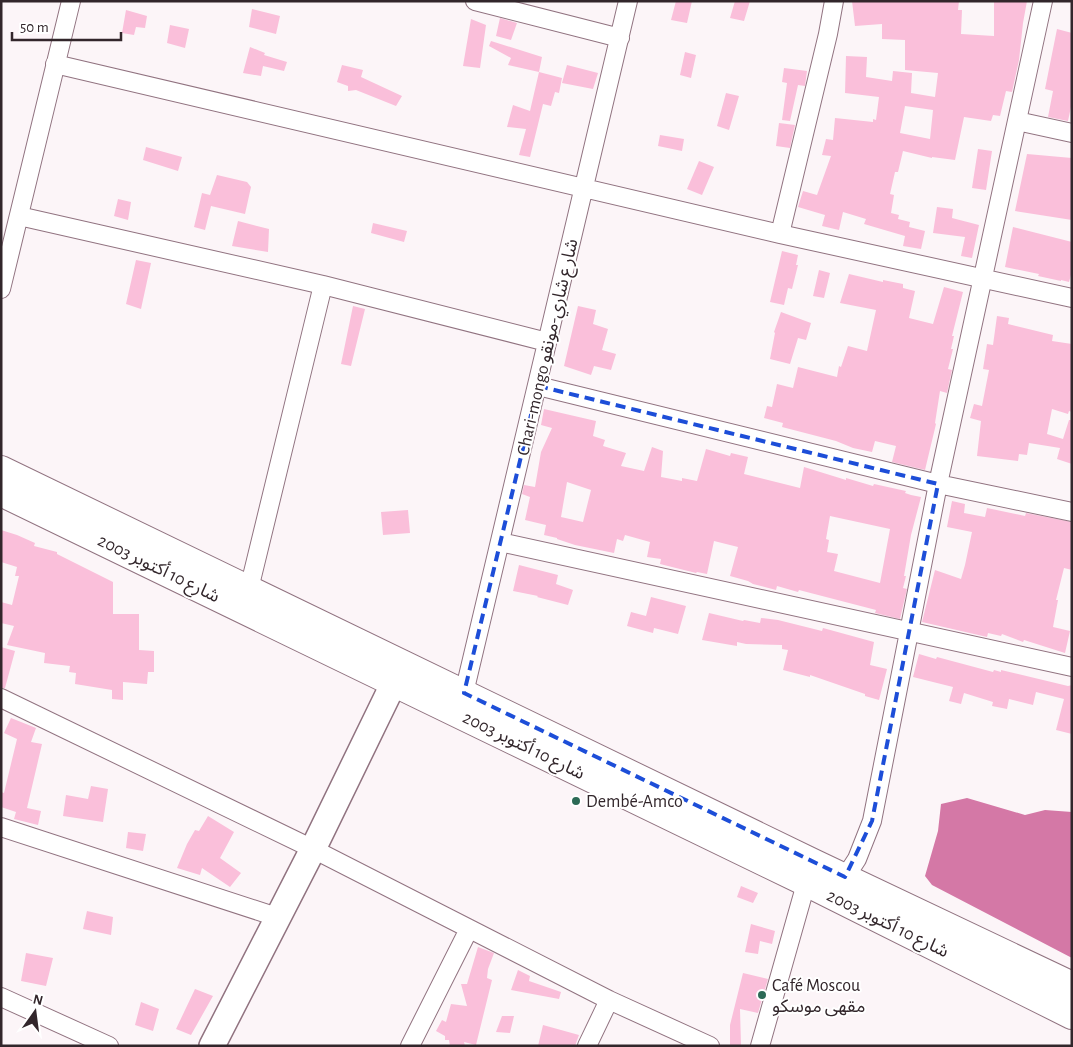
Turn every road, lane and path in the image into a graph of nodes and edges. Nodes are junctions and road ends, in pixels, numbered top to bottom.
1 (71, 1) edge
2 (475, 1) edge
3 (628, 1) edge
4 (834, 1) edge
5 (1043, 1) edge
6 (620, 38) junction
7 (55, 64) junction
8 (1017, 121) junction
9 (1072, 133) edge
10 (585, 187) junction
11 (19, 216) junction
12 (780, 234) junction
13 (983, 280) junction
14 (323, 284) junction
15 (1, 289) edge
16 (1072, 298) edge
17 (547, 342) junction
18 (538, 386) junction
19 (1, 470) edge
20 (938, 484) junction
21 (1, 492) edge
22 (1072, 512) edge
23 (500, 542) junction
24 (249, 589) junction
25 (910, 630) junction
26 (1072, 667) edge
27 (398, 673) junction
28 (464, 693) junction
29 (1, 698) edge
30 (1, 827) edge
31 (313, 849) junction
32 (809, 872) junction
33 (839, 886) junction
34 (277, 917) junction
35 (469, 929) junction
36 (1072, 986) edge
37 (1, 996) edge
38 (609, 1000) junction
39 (1072, 1015) edge
40 (109, 1046) edge
41 (212, 1046) edge
42 (410, 1046) edge
43 (587, 1046) edge
44 (710, 1046) edge
45 (760, 1046) edge

1 - 7 street
2 - 6 street
3 - 6 street, Chari-mongo شار ع شاري-مونقو
4 - 12 street
5 - 8 street
6 - 10 street, Chari-mongo شار ع شاري-مونقو
7 - 10 street
7 - 11 street
8 - 9 street
8 - 13 street
10 - 12 street
10 - 17 street, Chari-mongo شار ع شاري-مونقو
11 - 14 street
11 - 15 street
12 - 13 street
13 - 16 street
13 - 20 street
14 - 17 street
14 - 24 street
17 - 18 street, Chari-mongo شار ع شاري-مونقو
18 - 20 street
18 - 23 street, Chari-mongo شار ع شاري-مونقو
19 - 24 highway, شارع 10 أكتوبر 2003
20 - 22 street
20 - 25 street
21 - 27 highway, شارع 10 أكتوبر 2003
23 - 25 street
23 - 28 street, Chari-mongo شار ع شاري-مونقو
24 - 27 highway, شارع 10 أكتوبر 2003
25 - 26 street
25 - 33 street
27 - 28 highway, شارع 10 أكتوبر 2003
27 - 31 street
27 - 32 highway, شارع 10 أكتوبر 2003
28 - 32 highway, شارع 10 أكتوبر 2003
29 - 31 street
30 - 34 street
31 - 34 street
31 - 35 street
32 - 33 highway, شارع 10 أكتوبر 2003
32 - 45 street
33 - 36 highway, شارع 10 أكتوبر 2003
33 - 39 highway, شارع 10 أكتوبر 2003
34 - 41 street
35 - 38 street
35 - 42 street
37 - 40 street
38 - 43 street
38 - 44 street

